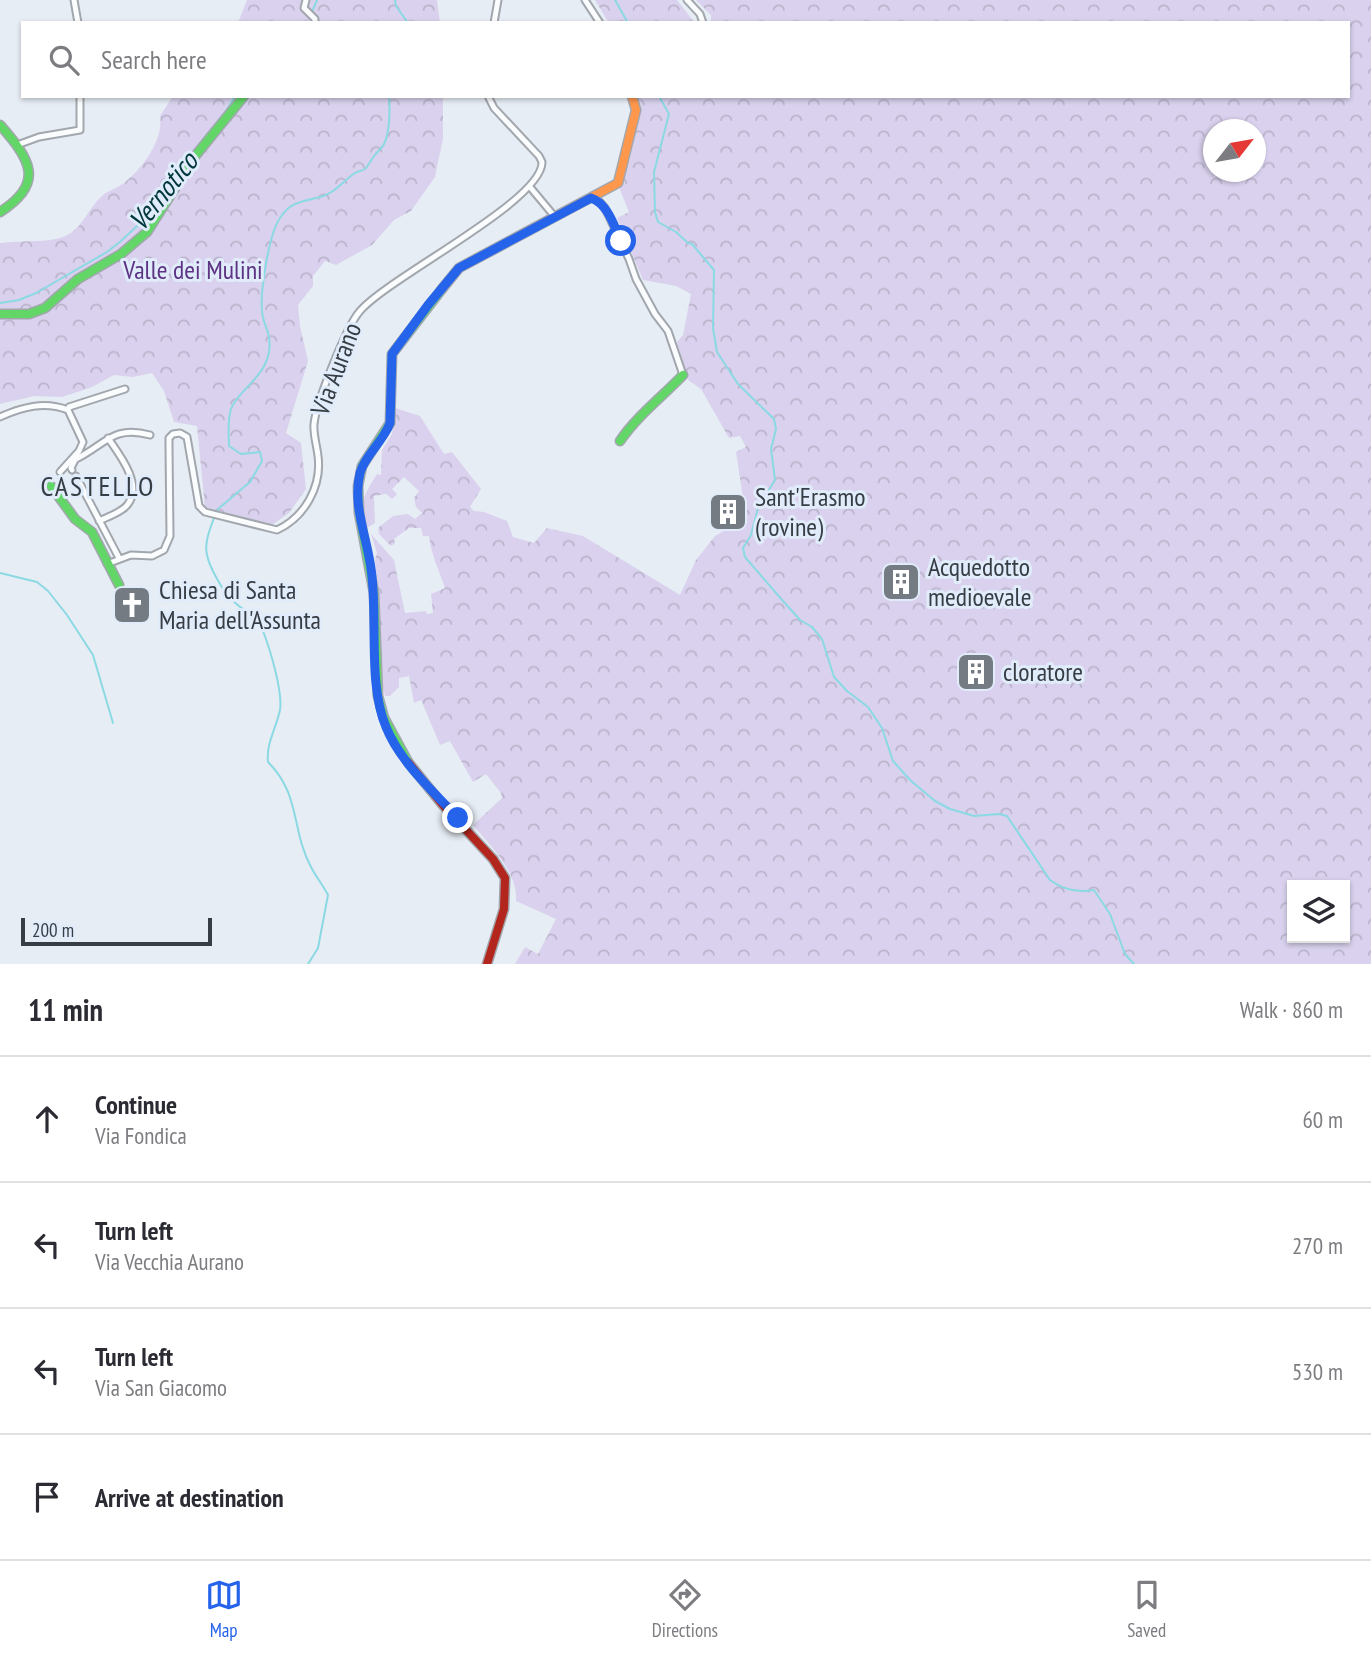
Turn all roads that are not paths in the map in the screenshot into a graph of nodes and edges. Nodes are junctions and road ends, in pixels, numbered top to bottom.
1 (74, 0) edge
2 (306, 0) edge
3 (498, 0) edge
4 (585, 0) edge
5 (687, 0) edge
6 (314, 20) edge
7 (78, 21) edge
8 (494, 21) edge
9 (599, 21) edge
10 (702, 21) edge
11 (80, 98) edge
12 (242, 98) edge
13 (489, 98) edge
14 (633, 98) edge
15 (0, 125) edge
16 (17, 145) junction
17 (530, 187) junction
18 (591, 198) junction
19 (0, 212) edge
20 (555, 217) junction
21 (0, 314) edge
22 (683, 376) joint
23 (125, 389) dead end
24 (68, 410) junction
25 (0, 417) edge
26 (150, 435) dead end
27 (108, 438) junction
28 (620, 441) dead end
29 (76, 457) junction
30 (60, 472) dead end
31 (51, 486) dead end
32 (99, 521) junction
33 (119, 558) junction
34 (107, 564) junction
35 (119, 585) dead end
36 (487, 964) edge

1 - 7 street
2 - 6 street
3 - 8 street
4 - 9 street
5 - 10 street
11 - 16 street
12 - 21 street
13 - 17 street
14 - 18 street
15 - 16 street
16 - 19 street
17 - 20 street
17 - 33 street, Via Aurano
18 - 20 street
18 - 22 street
20 - 36 street
22 - 28 street
23 - 24 street
24 - 25 street
24 - 29 street
26 - 27 street
27 - 29 street
27 - 32 street
29 - 30 street
29 - 32 street
31 - 34 street
32 - 33 street
33 - 34 street
34 - 35 street

